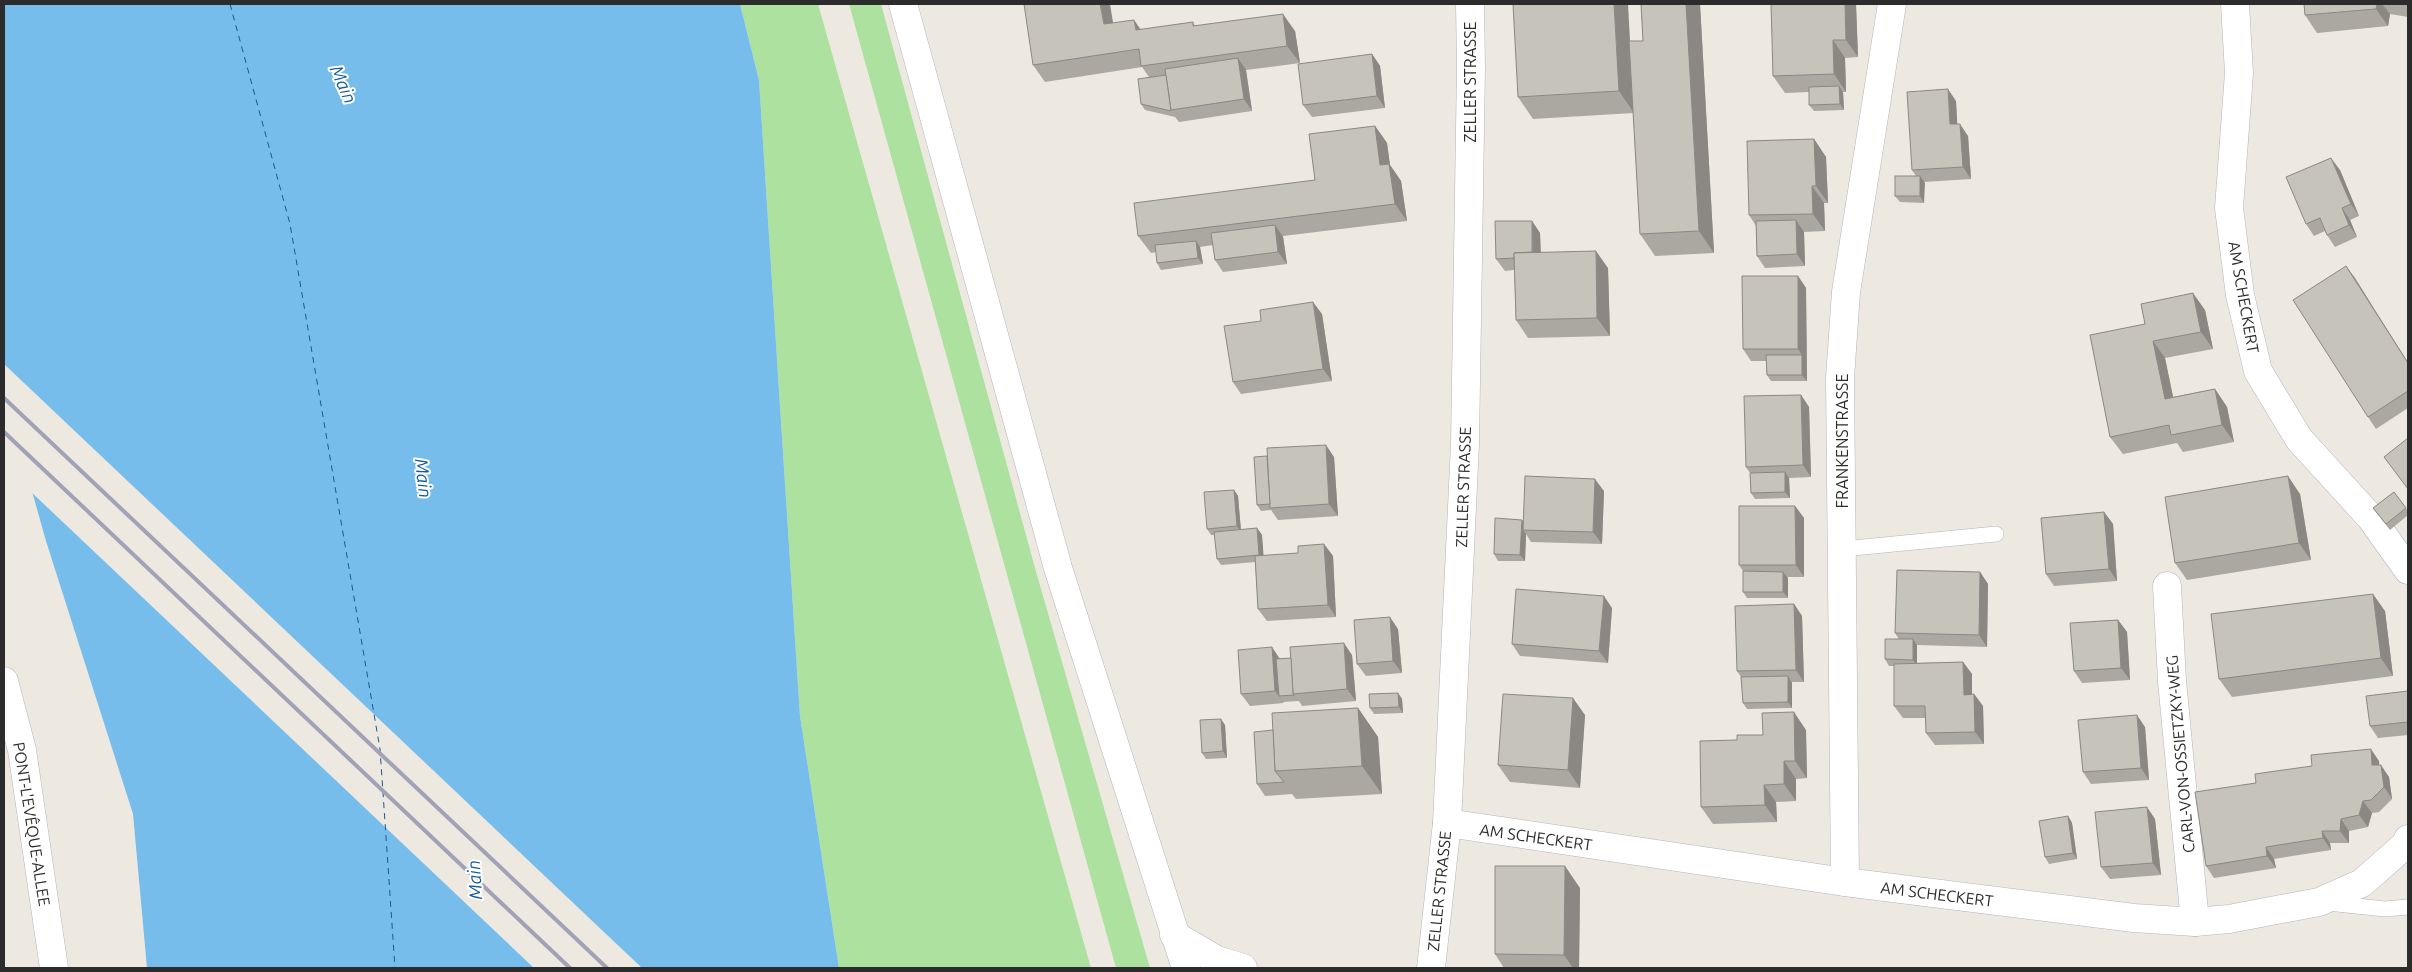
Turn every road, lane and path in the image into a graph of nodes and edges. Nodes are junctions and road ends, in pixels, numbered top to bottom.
1 (903, 4) edge
2 (1470, 4) edge
3 (1892, 4) edge
4 (2235, 4) edge
5 (1996, 534) dead end
6 (1843, 549) junction
7 (2408, 570) edge
8 (2166, 586) dead end
9 (4, 682) edge
10 (1447, 823) junction
11 (2408, 840) edge
12 (1845, 882) junction
13 (2319, 902) junction
14 (2408, 907) edge
15 (2195, 922) junction
16 (1174, 936) junction
17 (54, 968) edge
18 (1186, 968) edge
19 (1243, 968) edge
20 (1431, 968) edge

1 - 16 street
2 - 10 street, ZELLER STRASSE
3 - 6 street, FRANKENSTRASSE
4 - 7 street, AM SCHECKERT
5 - 6 lane
6 - 12 street, FRANKENSTRASSE
8 - 15 street, CARL-VON-OSSIETZKY-WEG
9 - 17 street, PONT-L'EVÊQUE-ALLEE
10 - 12 street, AM SCHECKERT
10 - 20 street, ZELLER STRASSE
11 - 13 street, AM SCHECKERT
12 - 15 street, AM SCHECKERT
13 - 14 lane
13 - 15 street, AM SCHECKERT
16 - 18 street
16 - 19 street

